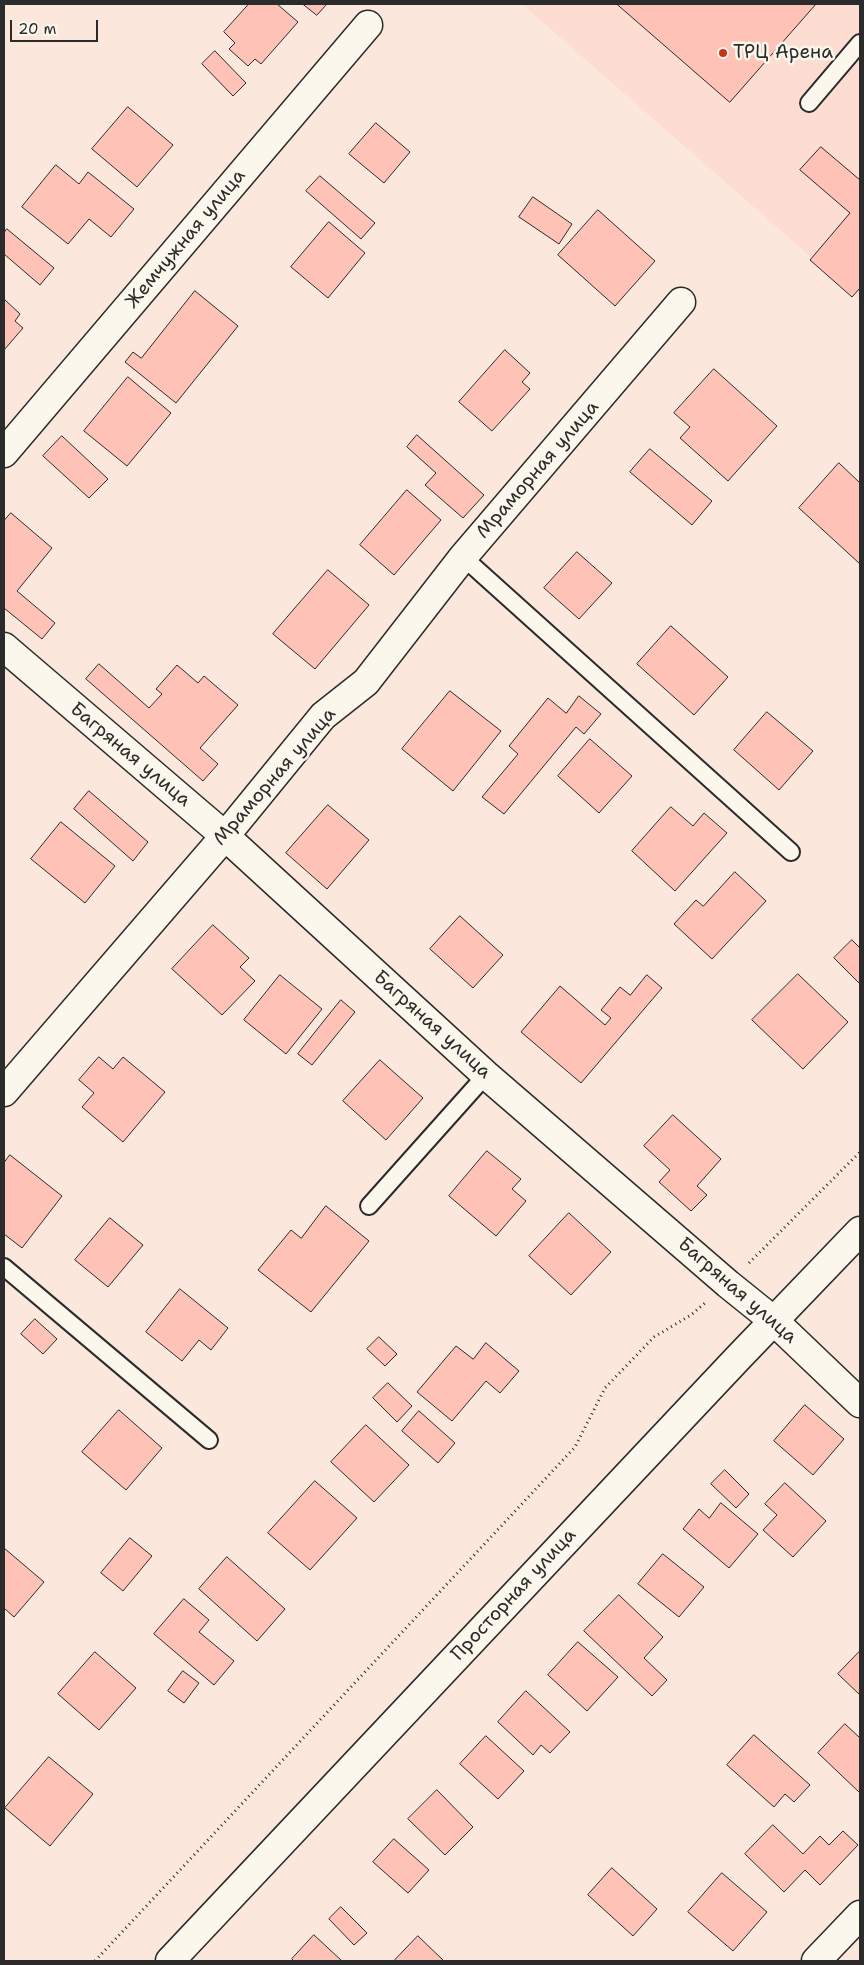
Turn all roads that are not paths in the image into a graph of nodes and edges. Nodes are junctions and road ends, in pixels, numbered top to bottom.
1 (368, 25) dead end
2 (860, 43) edge
3 (809, 103) dead end
4 (681, 302) dead end
5 (4, 453) edge
6 (463, 557) junction
7 (4, 647) edge
8 (225, 836) junction
9 (791, 852) dead end
10 (486, 1075) junction
11 (4, 1092) edge
12 (369, 1206) dead end
13 (860, 1231) edge
14 (4, 1267) edge
15 (774, 1321) junction
16 (860, 1402) edge
17 (209, 1440) dead end
18 (860, 1915) edge
19 (170, 1961) edge
20 (816, 1961) edge

1 - 5 street, Жемчужная улица
2 - 3 lane
4 - 6 street, Мраморная улица
6 - 8 street, Мраморная улица
6 - 9 lane
7 - 8 street, Багряная улица
8 - 10 street, Багряная улица
8 - 11 street, Мраморная улица
10 - 12 lane
10 - 15 street, Багряная улица
13 - 15 street, Просторная улица
14 - 17 lane
15 - 16 street, Багряная улица
15 - 19 street, Просторная улица
18 - 20 street

